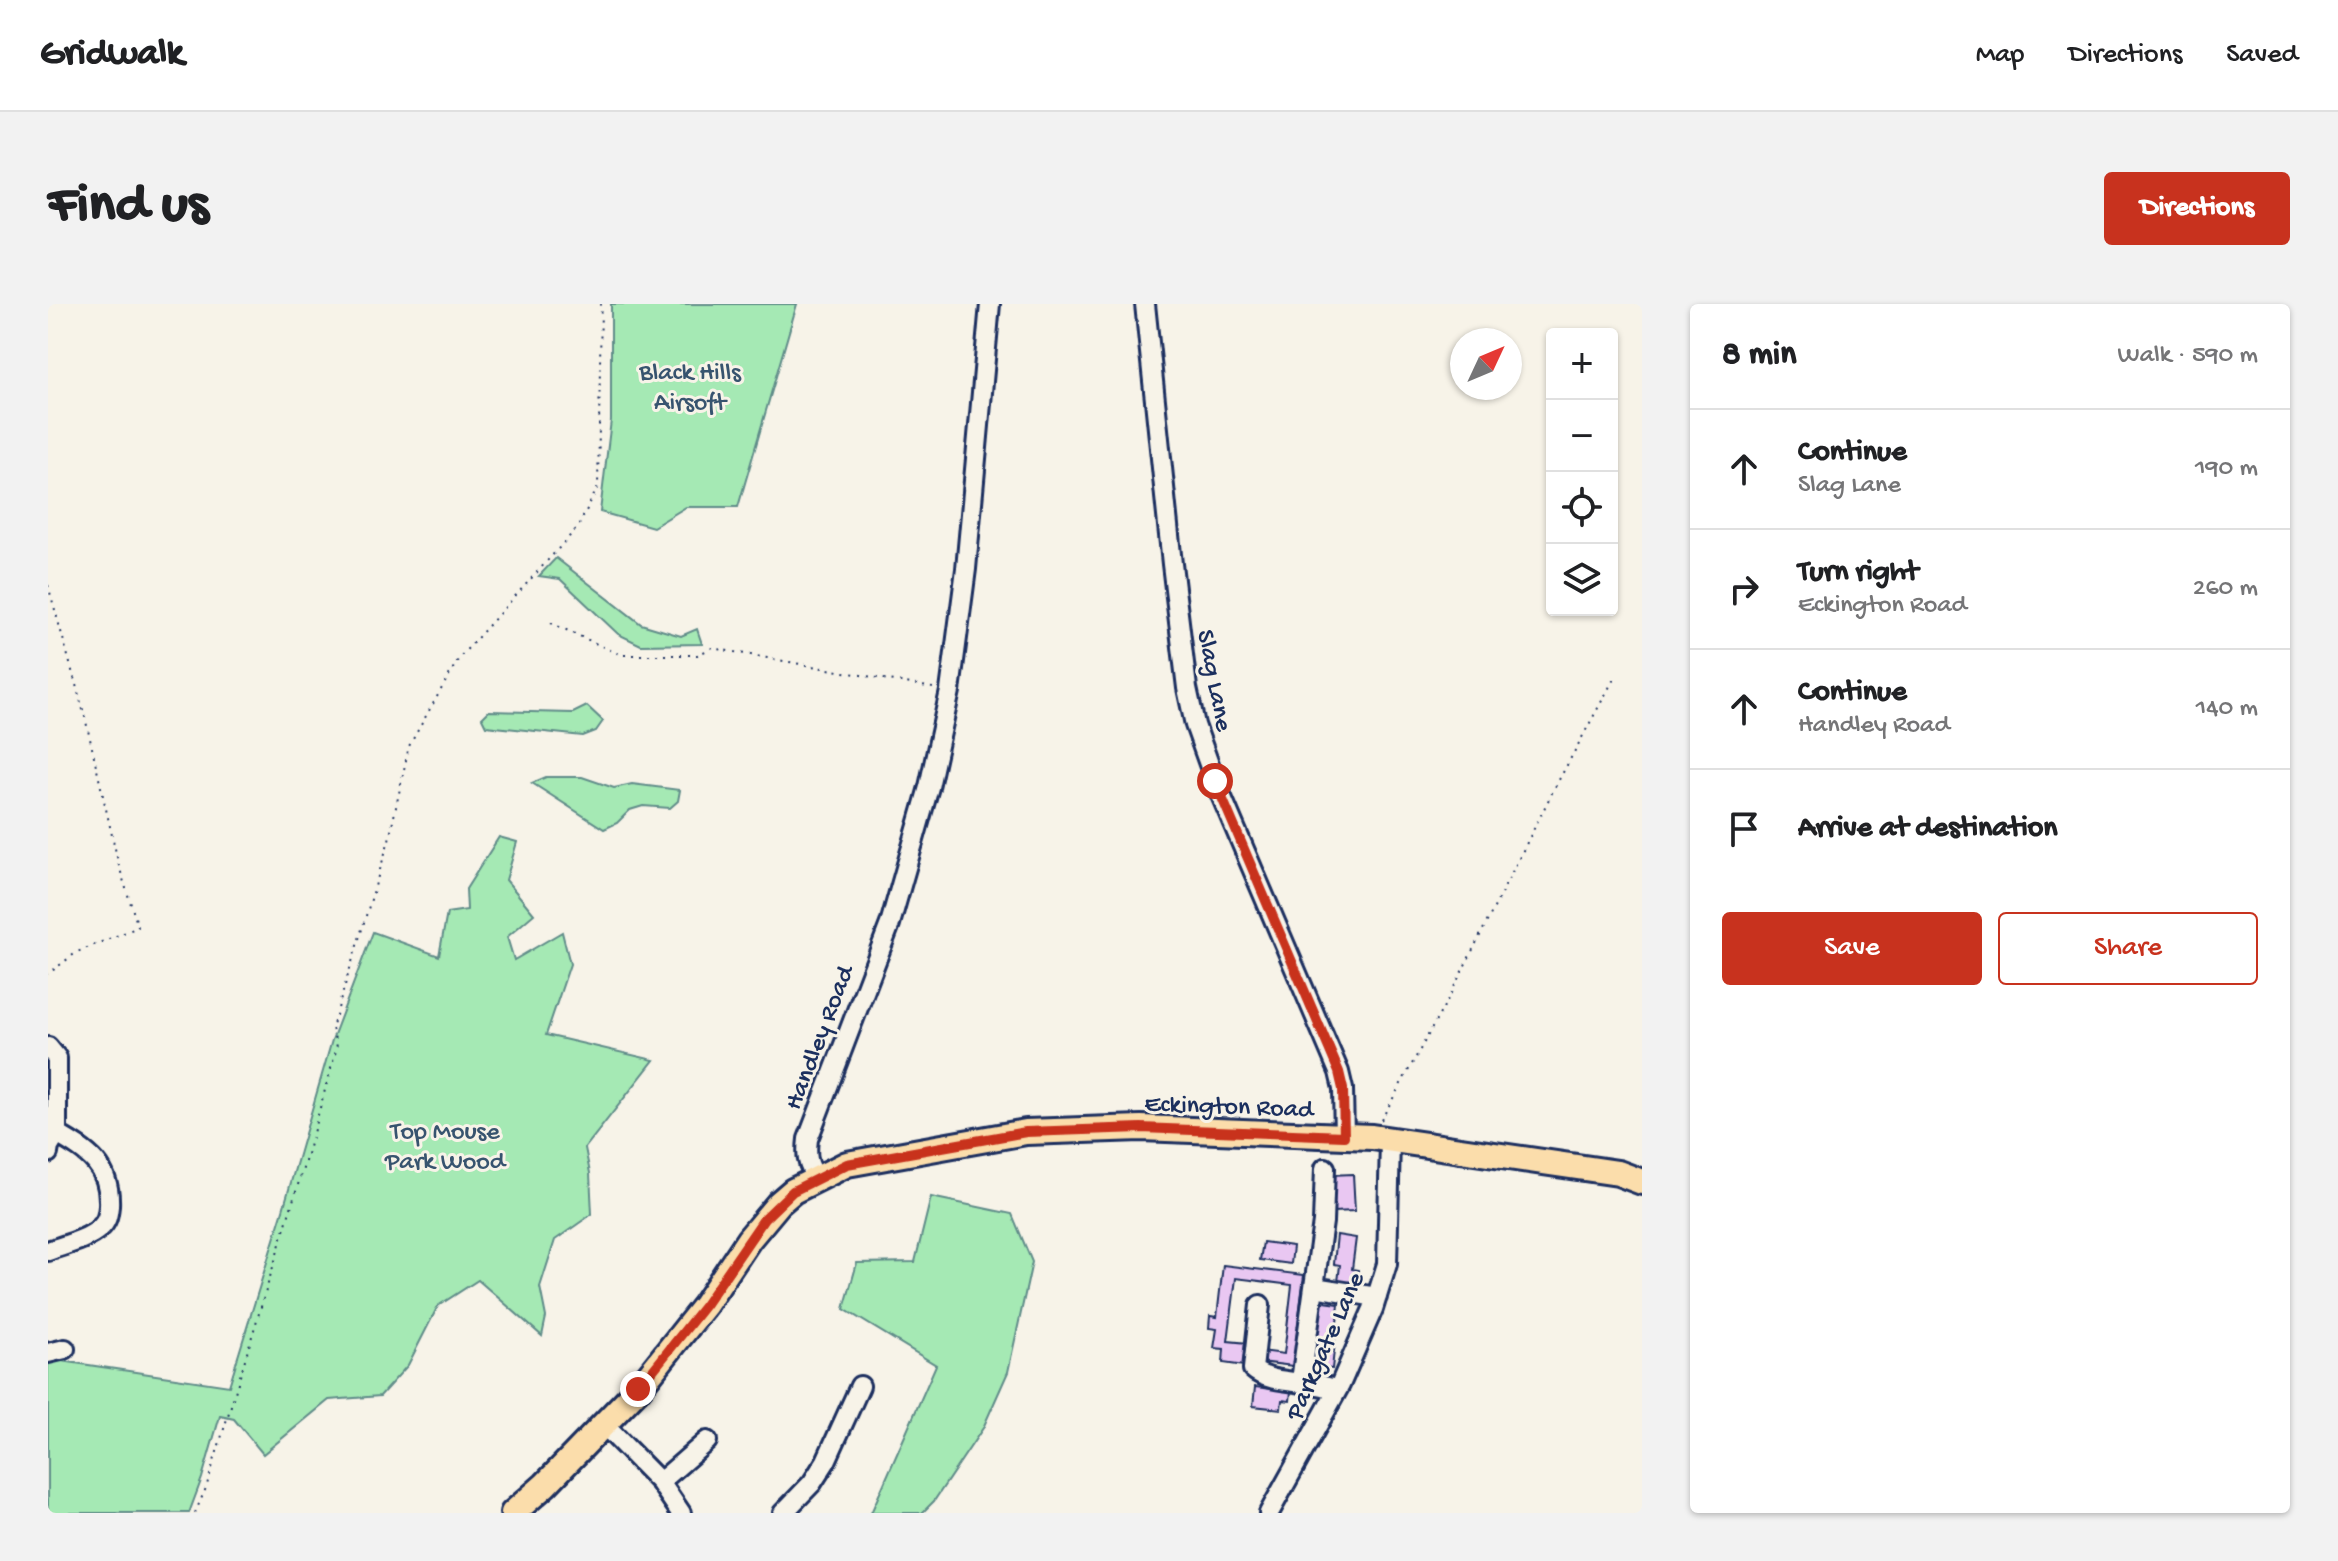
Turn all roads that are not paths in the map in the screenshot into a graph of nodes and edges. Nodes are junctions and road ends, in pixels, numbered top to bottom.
1 (990, 304) edge
2 (1145, 304) edge
3 (48, 1047) edge
4 (57, 1134) junction
5 (1344, 1136) junction
6 (1381, 1139) junction
7 (48, 1153) edge
8 (1325, 1168) dead end
9 (817, 1178) junction
10 (1642, 1182) edge
11 (48, 1251) edge
12 (1314, 1287) junction
13 (1377, 1297) junction
14 (1260, 1305) dead end
15 (1301, 1381) junction
16 (860, 1386) dead end
17 (1337, 1390) junction
18 (605, 1426) junction
19 (707, 1441) dead end
20 (660, 1482) junction
21 (513, 1513) edge
22 (681, 1513) edge
23 (783, 1513) edge
24 (1269, 1513) edge

1 - 9 street, Handley Road
2 - 5 street, Slag Lane
3 - 4 street
4 - 7 street
4 - 11 street
5 - 6 main road, Eckington Road
5 - 9 main road, Eckington Road
6 - 10 main road, Eckington Road
6 - 13 street, Parkgate Lane
8 - 12 street
9 - 18 main road
12 - 13 street
12 - 15 street
13 - 17 street, Parkgate Lane
14 - 15 street
15 - 17 street
16 - 23 street
17 - 24 street, Parkgate Lane
18 - 20 street
18 - 21 main road
19 - 20 street
20 - 22 street

